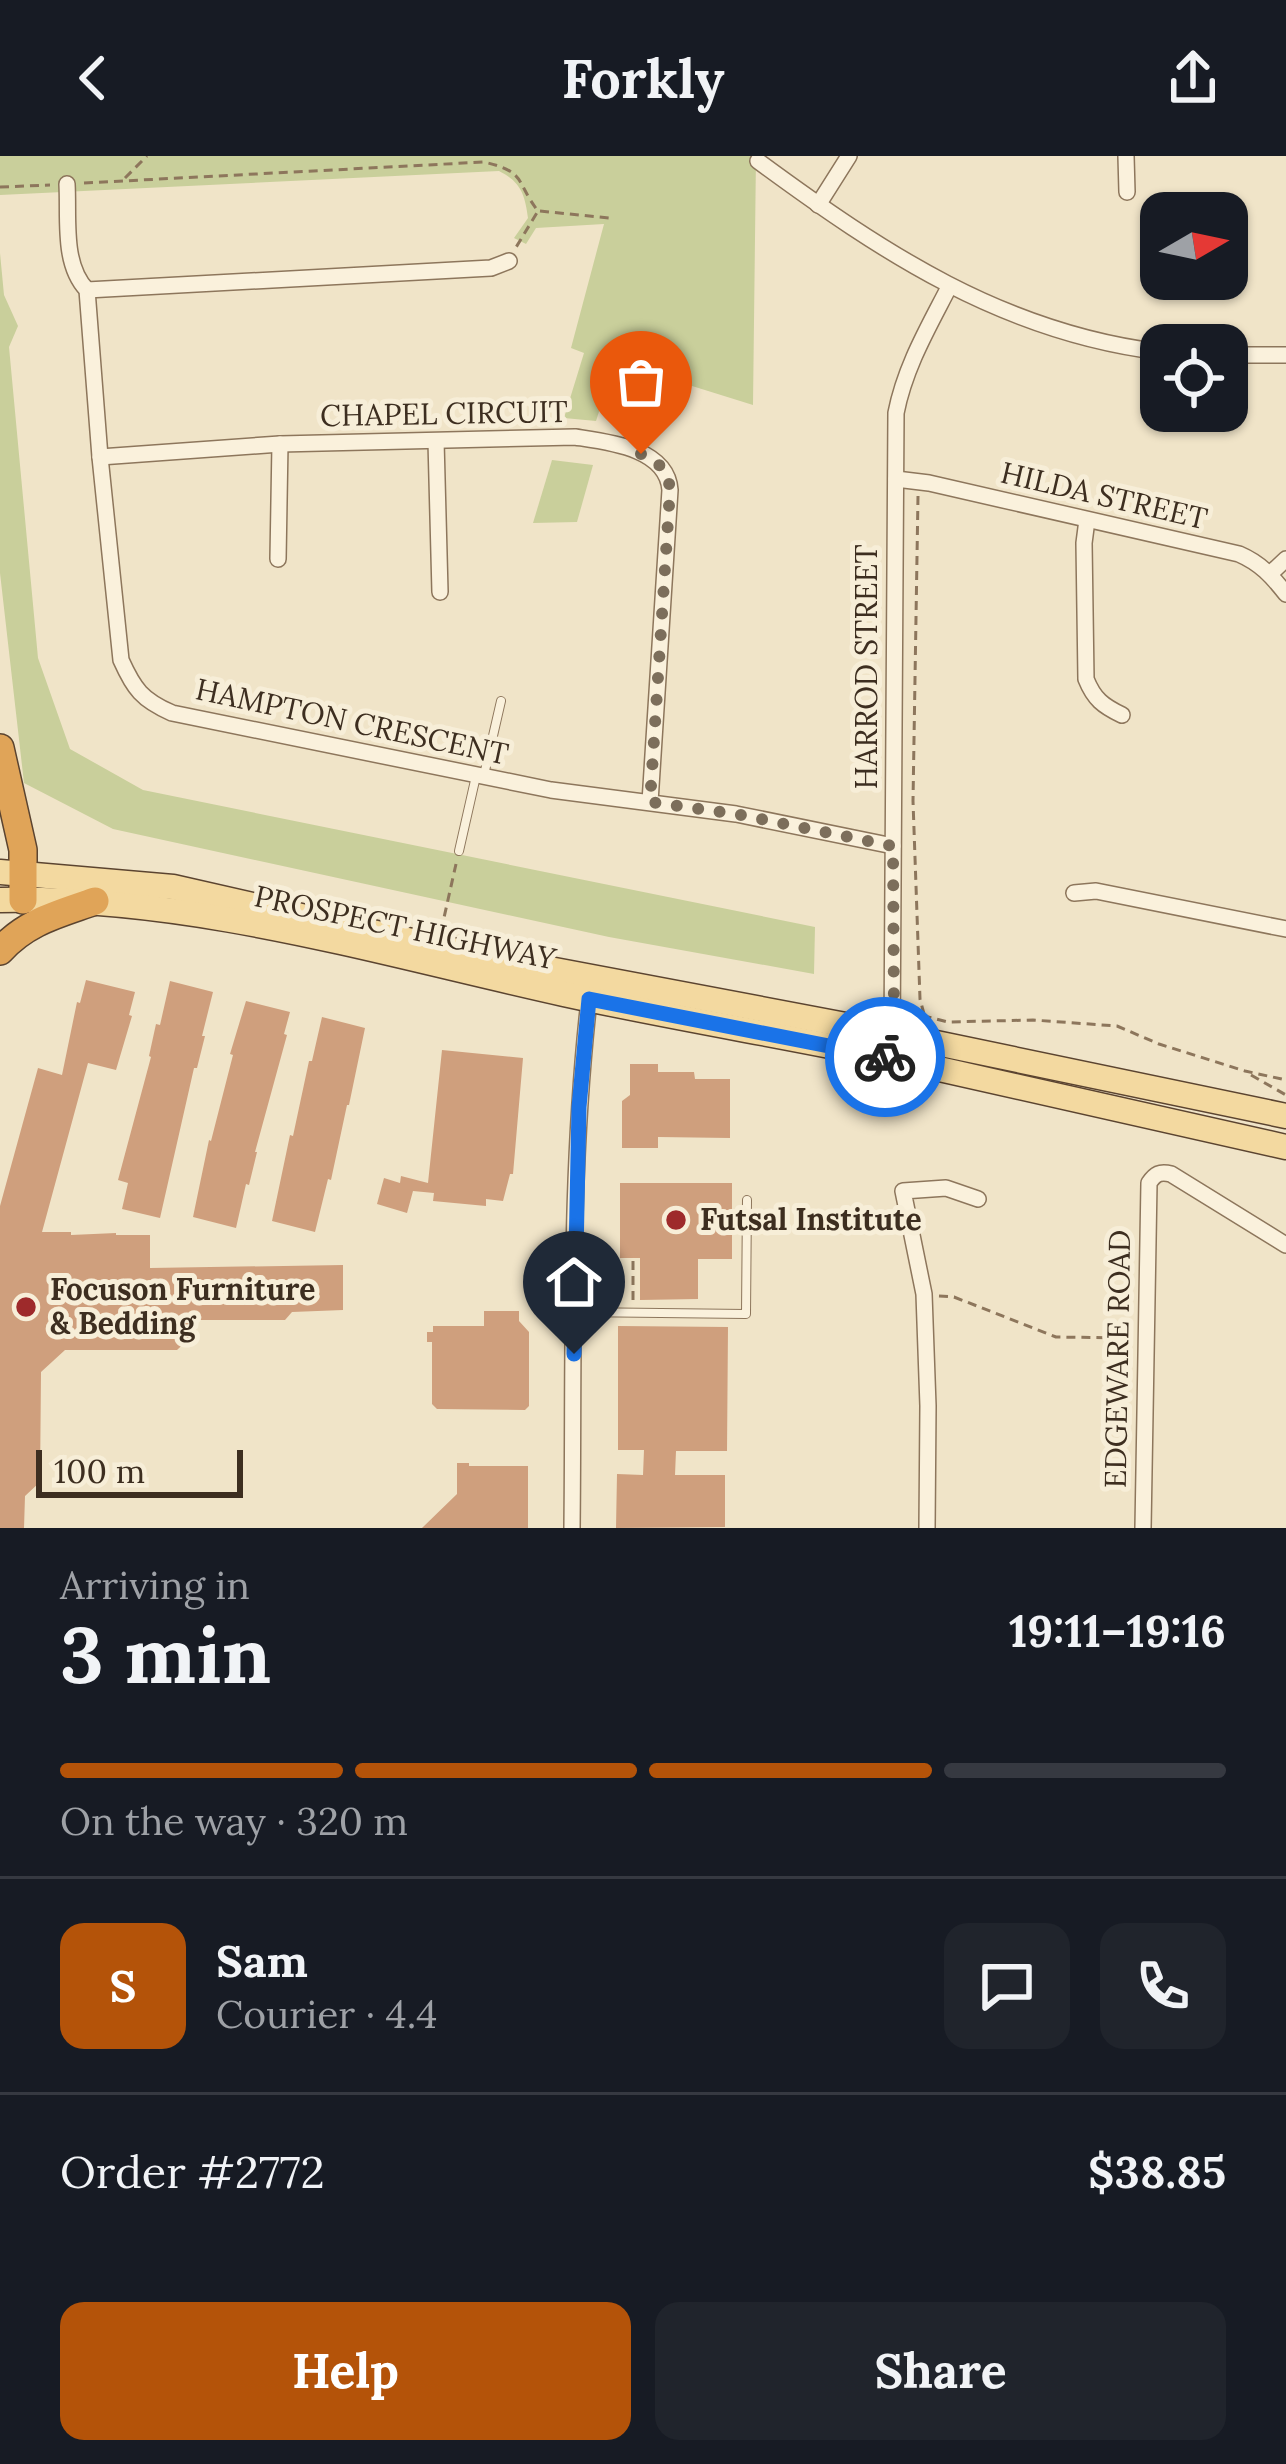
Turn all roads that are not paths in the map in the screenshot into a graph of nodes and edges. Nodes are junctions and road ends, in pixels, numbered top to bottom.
1 (849, 156) edge
2 (1126, 156) edge
3 (758, 161) dead end
4 (68, 184) road end
5 (1127, 192) dead end
6 (818, 205) junction
7 (509, 261) road end
8 (949, 286) junction
9 (88, 290) junction
10 (1140, 349) edge
11 (1248, 355) edge
12 (1286, 356) edge
13 (436, 441) junction
14 (280, 445) junction
15 (100, 457) junction
16 (896, 479) junction
17 (1087, 520) junction
18 (278, 559) dead end
19 (1286, 559) edge
20 (1270, 574) junction
21 (440, 592) dead end
22 (1286, 594) edge
23 (501, 701) dead end
24 (1122, 715) dead end
25 (0, 748) edge
26 (480, 775) junction
27 (650, 802) junction
28 (893, 846) junction
29 (459, 851) road end
30 (12, 886) edge
31 (1074, 893) dead end
32 (95, 901) junction
33 (1286, 928) edge
34 (0, 951) edge
35 (590, 987) junction
36 (892, 1046) junction
37 (1286, 1115) edge
38 (1286, 1147) edge
39 (978, 1199) dead end
40 (747, 1200) dead end
41 (1286, 1245) edge
42 (575, 1312) junction
43 (572, 1528) edge
44 (927, 1528) edge
45 (1143, 1528) edge

1 - 6 street
2 - 5 street
3 - 6 street
4 - 9 street, HAMPTON CRESCENT
6 - 8 street
7 - 9 street
8 - 10 street
8 - 16 street, HARROD STREET
9 - 15 street, HAMPTON CRESCENT
11 - 12 street
13 - 14 street, CHAPEL CIRCUIT
13 - 21 street
13 - 27 street, CHAPEL CIRCUIT
14 - 15 street, CHAPEL CIRCUIT
14 - 18 street
15 - 26 street, HAMPTON CRESCENT
16 - 17 street, HILDA STREET
16 - 28 street, HARROD STREET
17 - 20 street, HILDA STREET
17 - 24 street
19 - 20 street
20 - 22 street, HILDA STREET
23 - 26 lane
25 - 30 highway
26 - 27 street, HAMPTON CRESCENT
26 - 29 lane
27 - 28 street, HAMPTON CRESCENT
28 - 36 street, HARROD STREET
30 - 32 main road, PROSPECT HIGHWAY
30 - 35 main road, PROSPECT HIGHWAY
31 - 33 street
32 - 34 highway
32 - 35 main road, PROSPECT HIGHWAY
35 - 36 main road, PROSPECT HIGHWAY
35 - 42 street
36 - 37 main road, PROSPECT HIGHWAY
36 - 38 main road, PROSPECT HIGHWAY
39 - 44 street
40 - 42 lane
41 - 45 street, EDGEWARE ROAD
42 - 43 street

